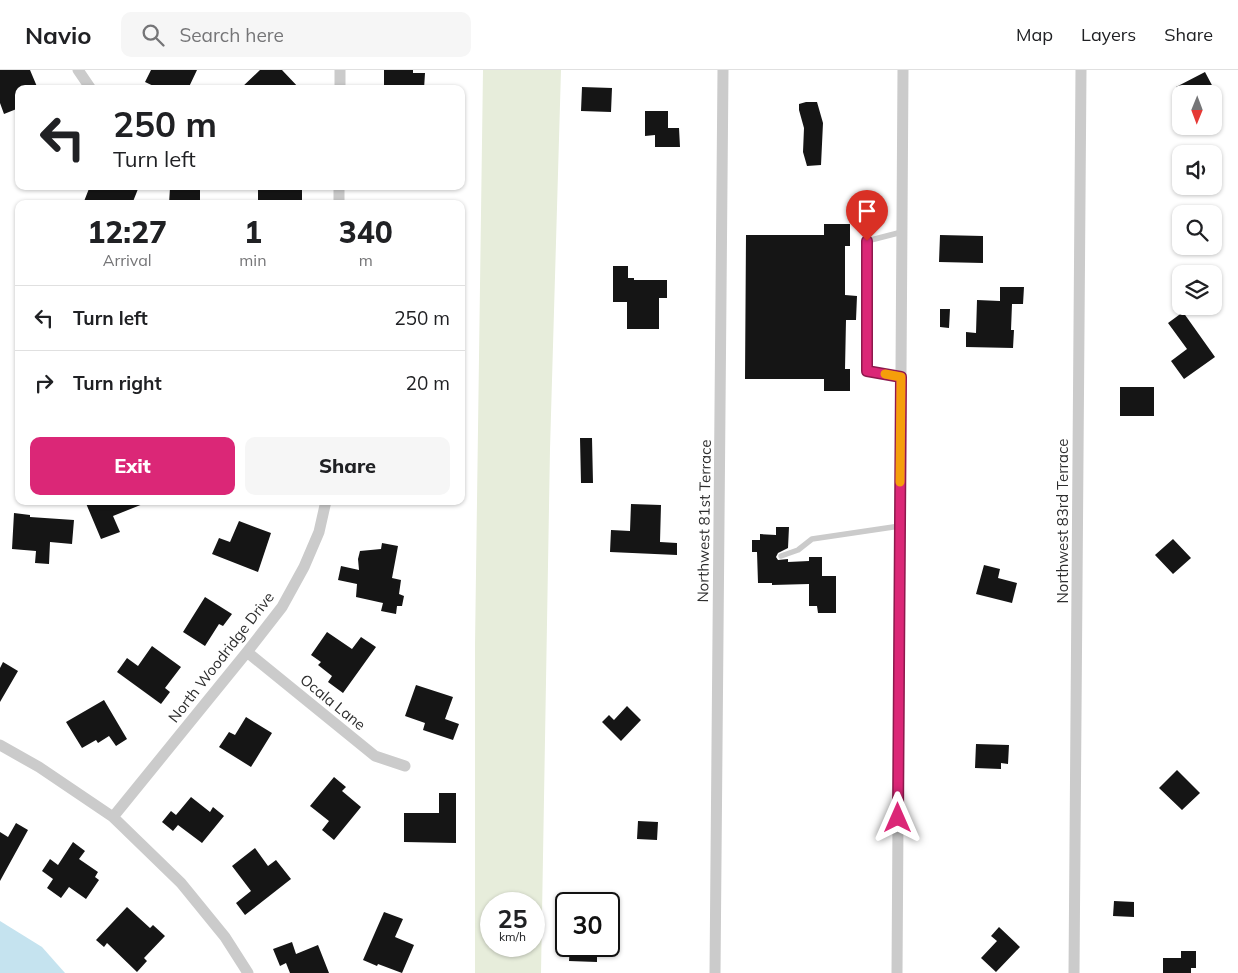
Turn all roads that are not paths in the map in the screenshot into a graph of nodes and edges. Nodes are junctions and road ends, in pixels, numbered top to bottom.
1 (78, 70) edge
2 (340, 70) edge
3 (723, 70) edge
4 (902, 70) edge
5 (1080, 70) edge
6 (88, 85) edge
7 (340, 85) edge
8 (902, 232) junction
9 (901, 377) junction
10 (325, 505) edge
11 (900, 526) junction
12 (781, 556) dead end
13 (247, 652) junction
14 (0, 745) edge
15 (406, 766) dead end
16 (113, 817) junction
17 (248, 973) edge
18 (715, 973) edge
19 (897, 973) edge
20 (1074, 973) edge

1 - 6 street
2 - 7 street
3 - 18 street, Northwest 81st Terrace
4 - 8 street
5 - 20 street, Northwest 83rd Terrace
8 - 9 street
8 - 9 lane
9 - 11 street
10 - 13 street, North Woodridge Drive
11 - 12 lane
11 - 19 street
13 - 15 street, Ocala Lane
13 - 16 street, North Woodridge Drive
14 - 16 street
16 - 17 street

